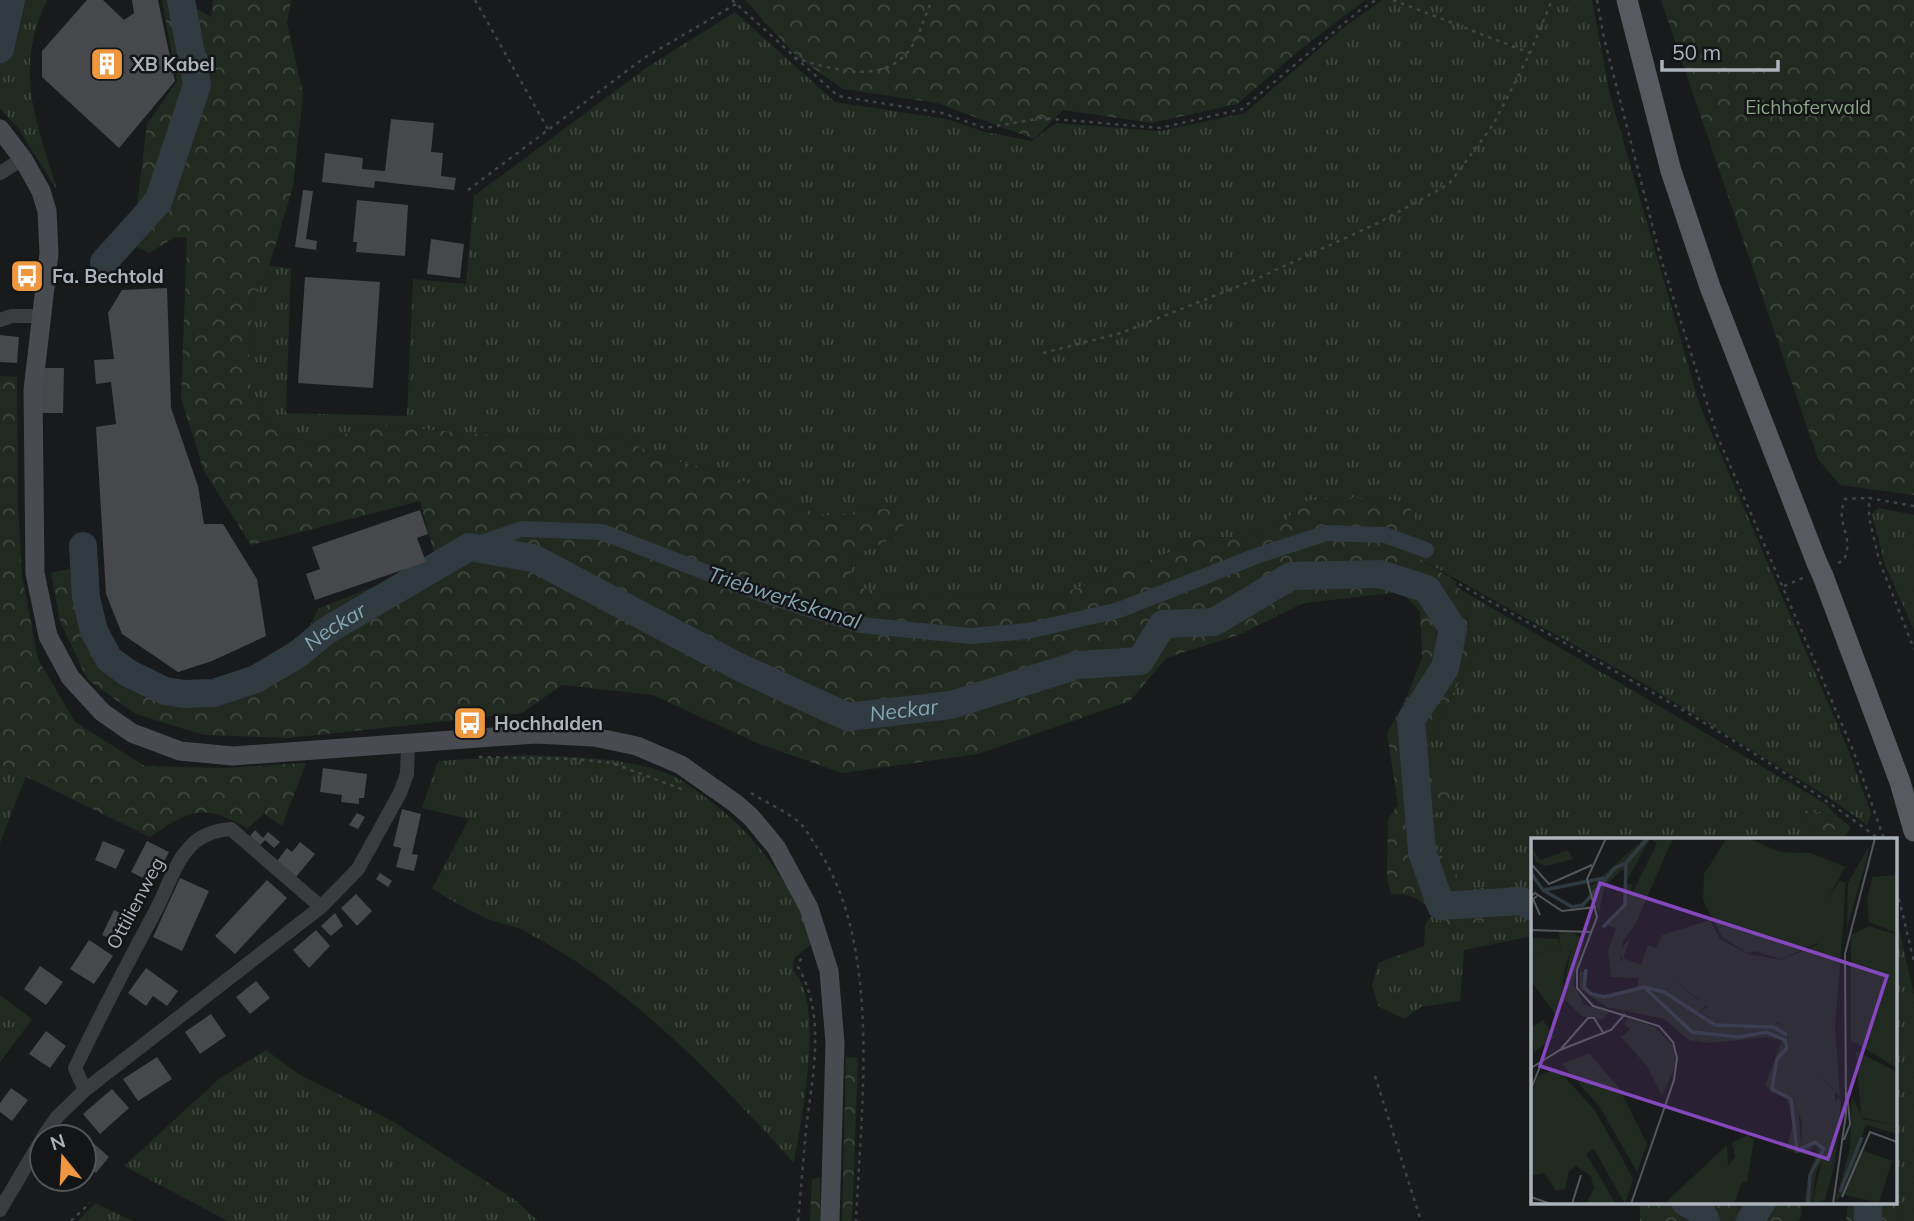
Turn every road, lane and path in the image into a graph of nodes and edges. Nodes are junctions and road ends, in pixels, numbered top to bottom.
1 (475, 0) edge
2 (732, 0) edge
3 (932, 0) edge
4 (1376, 0) edge
5 (1393, 0) edge
6 (1552, 0) edge
7 (1597, 0) edge
8 (1627, 0) edge
9 (736, 4) junction
10 (1530, 53) junction
11 (792, 57) junction
12 (0, 129) edge
13 (550, 131) junction
14 (23, 159) junction
15 (0, 173) edge
16 (468, 190) dead end
17 (40, 316) junction
18 (0, 320) edge
19 (1043, 353) dead end
20 (1869, 498) junction
21 (1914, 506) edge
22 (1820, 570) junction
23 (1459, 584) dead end
24 (1784, 586) junction
25 (1914, 649) edge
26 (408, 743) junction
27 (467, 757) dead end
28 (687, 791) dead end
29 (1914, 831) edge
30 (1881, 838) edge
31 (1882, 838) edge
32 (1896, 886) edge
33 (321, 907) junction
34 (800, 960) dead end
35 (1914, 962) edge
36 (1375, 1076) dead end
37 (85, 1090) junction
38 (53, 1123) edge
39 (28, 1163) edge
40 (90, 1203) dead end
41 (0, 1210) edge
42 (71, 1221) edge
43 (798, 1221) edge
44 (830, 1221) edge
45 (1421, 1221) edge

1 - 13 path
2 - 9 path
3 - 11 path
4 - 11 path
5 - 10 path
6 - 10 path
7 - 24 path
8 - 22 main road
9 - 11 path
9 - 13 path
10 - 19 path
12 - 14 street
13 - 16 path
14 - 15 street
14 - 17 street
17 - 18 street
17 - 26 street
20 - 21 path
20 - 22 path
20 - 25 path
22 - 24 path
22 - 29 main road
23 - 30 path
24 - 31 path
26 - 33 street
26 - 44 street
27 - 28 path
32 - 35 path
33 - 37 street
33 - 37 street, Ottilienweg
34 - 43 path
36 - 45 path
37 - 38 street
39 - 41 street
40 - 42 path

